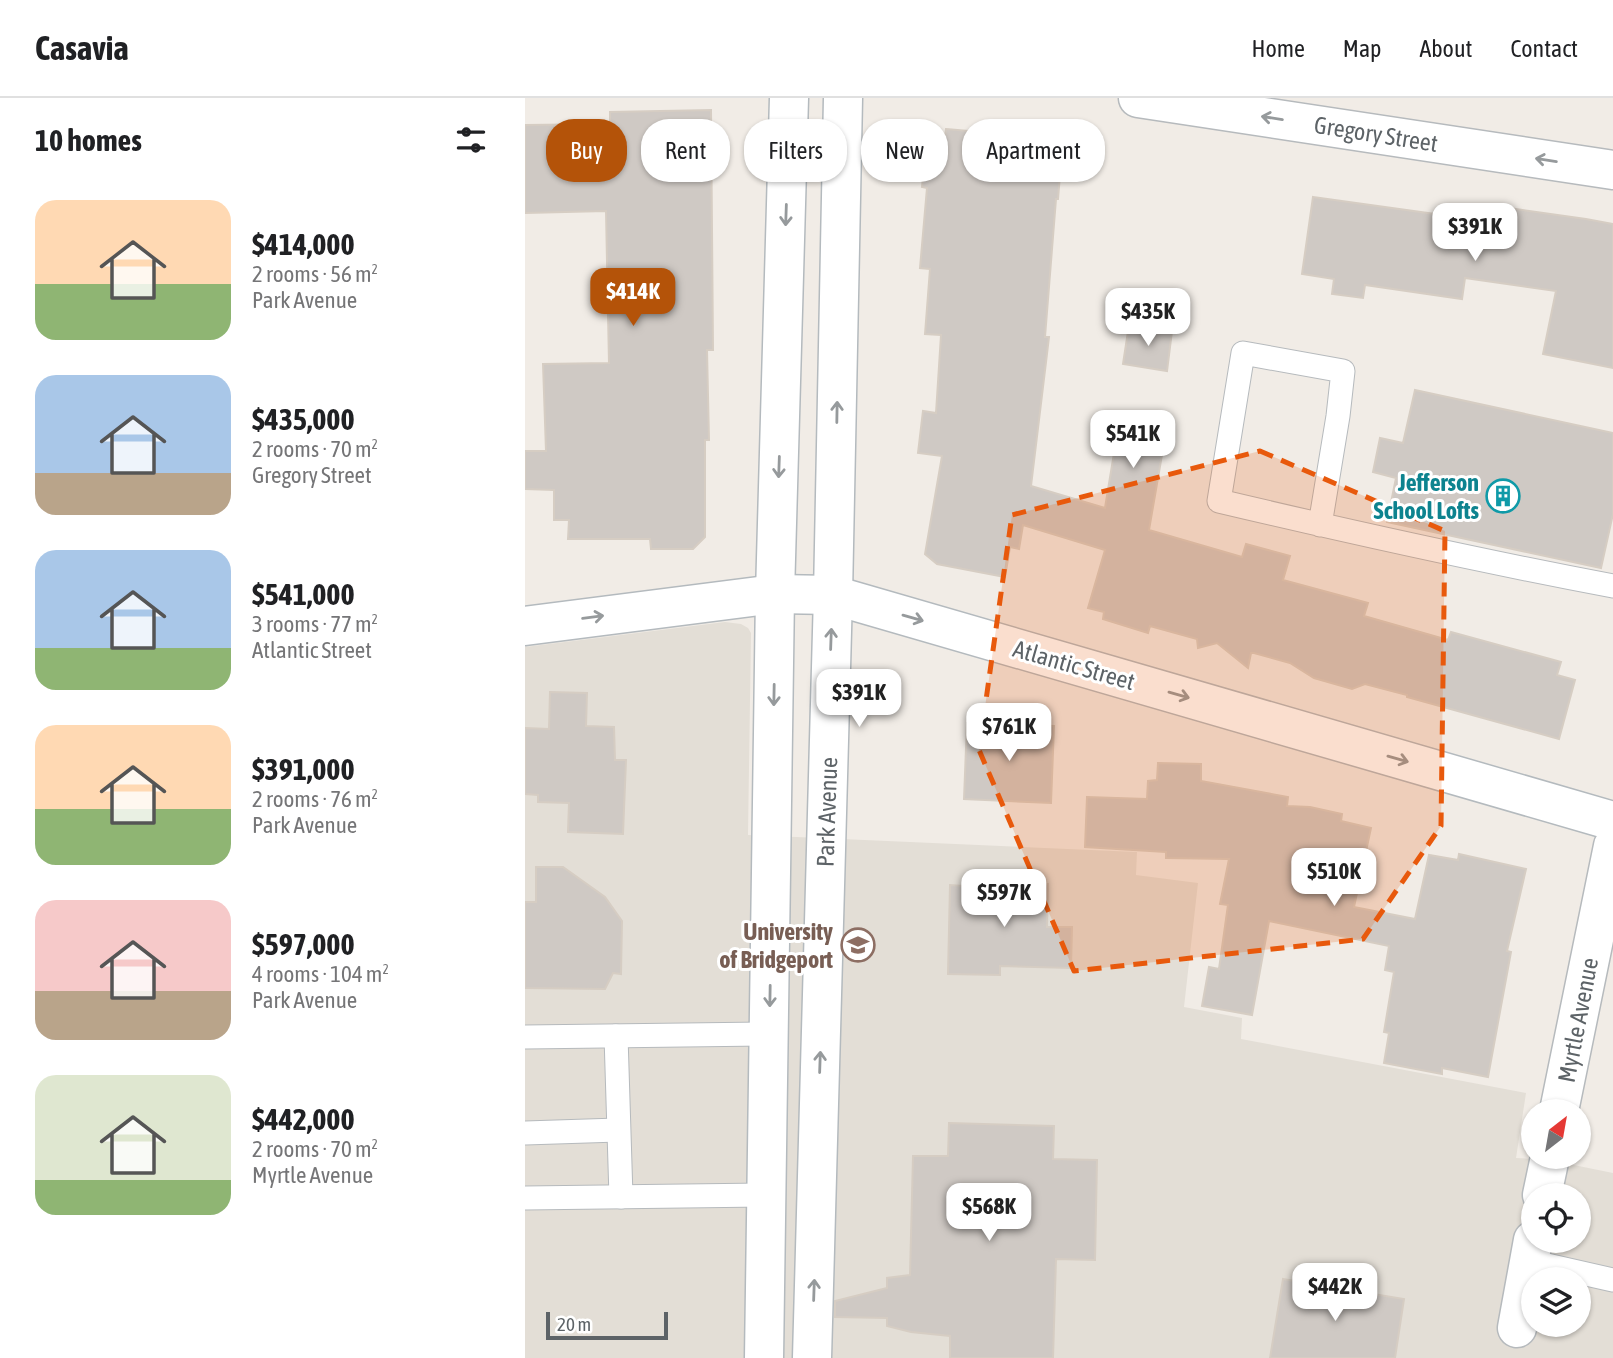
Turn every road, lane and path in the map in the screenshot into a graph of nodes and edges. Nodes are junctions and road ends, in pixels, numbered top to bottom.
1 (789, 98) edge
2 (843, 98) edge
3 (1138, 98) edge
4 (1613, 170) edge
5 (1320, 524) junction
6 (1613, 586) edge
7 (775, 594) junction
8 (833, 595) junction
9 (525, 626) edge
10 (1613, 821) edge
11 (1613, 846) edge
12 (769, 1034) junction
13 (616, 1036) junction
14 (525, 1037) edge
15 (1561, 1099) edge
16 (618, 1130) junction
17 (525, 1133) edge
18 (766, 1195) junction
19 (621, 1197) junction
20 (525, 1198) edge
21 (1531, 1253) edge
22 (1537, 1253) edge
23 (1613, 1280) edge
24 (1517, 1328) dead end
25 (764, 1358) edge
26 (812, 1358) edge

1 -> 7 street
8 -> 2 street, Park Avenue
4 -> 3 street, Gregory Street
5 - 5 lane
5 - 6 lane
7 - 8 street, Atlantic Street
9 -> 7 street, Atlantic Street
7 -> 12 street
8 -> 10 street, Atlantic Street
26 -> 8 street, Park Avenue
11 - 15 street, Myrtle Avenue
12 - 13 lane
12 - 18 street
13 - 14 lane
13 - 16 lane
16 - 17 lane
16 - 19 lane
18 - 19 lane
18 - 25 street
19 - 20 lane
21 - 24 street
22 - 23 lane

